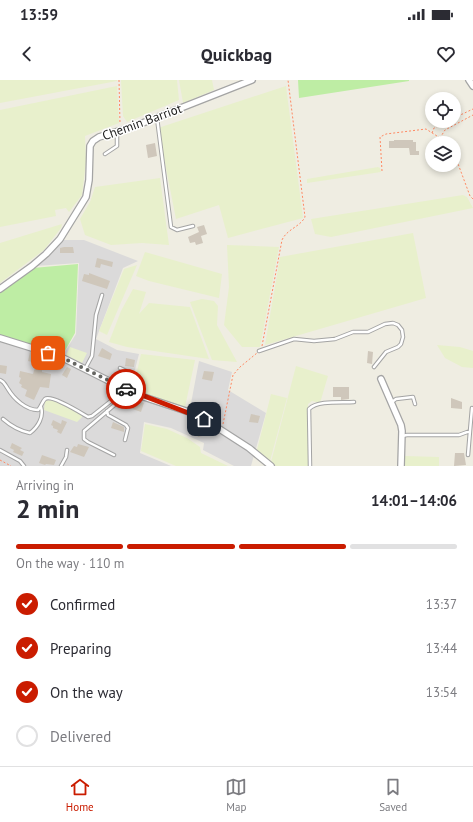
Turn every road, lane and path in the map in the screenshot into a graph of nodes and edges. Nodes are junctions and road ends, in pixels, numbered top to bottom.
1 (119, 80) edge
2 (252, 80) edge
3 (288, 80) edge
4 (469, 80) edge
5 (473, 86) edge
6 (473, 109) edge
7 (461, 115) edge
8 (473, 115) edge
9 (156, 118) junction
10 (434, 128) edge
11 (117, 132) junction
12 (432, 133) junction
13 (437, 136) edge
14 (441, 136) edge
15 (105, 154) dead end
16 (382, 171) dead end
17 (461, 172) edge
18 (473, 199) edge
19 (193, 226) dead end
20 (0, 289) edge
21 (102, 295) dead end
22 (0, 338) edge
23 (260, 351) junction
24 (374, 367) dead end
25 (120, 368) dead end
26 (85, 369) junction
27 (381, 379) dead end
28 (0, 380) edge
29 (125, 389) junction
30 (354, 402) dead end
31 (415, 404) dead end
32 (392, 405) junction
33 (41, 407) junction
34 (472, 408) edge
35 (107, 411) junction
36 (3, 419) dead end
37 (220, 430) junction
38 (470, 431) junction
39 (402, 436) junction
40 (125, 440) dead end
41 (0, 450) edge
42 (68, 450) dead end
43 (468, 454) dead end
44 (114, 455) dead end
45 (0, 460) edge
46 (11, 466) edge
47 (24, 466) edge
48 (61, 466) edge
49 (271, 466) edge
50 (310, 466) edge
51 (401, 466) edge

1 - 11 path
2 - 9 street, Chemin Barriot
3 - 23 path
4 - 5 street
6 - 7 path
8 - 14 path
9 - 11 street, Chemin Barriot
9 - 19 lane
10 - 12 path
11 - 15 lane
11 - 20 street, Chemin Barriot
12 - 13 path
12 - 16 path
17 - 18 path
21 - 26 lane
22 - 26 street
23 - 24 lane
23 - 37 path
25 - 29 lane
26 - 29 street
27 - 32 street
28 - 33 lane
29 - 33 lane
29 - 35 lane
29 - 37 street
30 - 50 lane
31 - 32 lane
32 - 39 street
33 - 36 lane
34 - 38 lane
35 - 40 lane
35 - 44 lane
37 - 49 street
38 - 39 lane
38 - 43 lane
39 - 51 street
41 - 47 lane
42 - 48 lane
45 - 46 path

